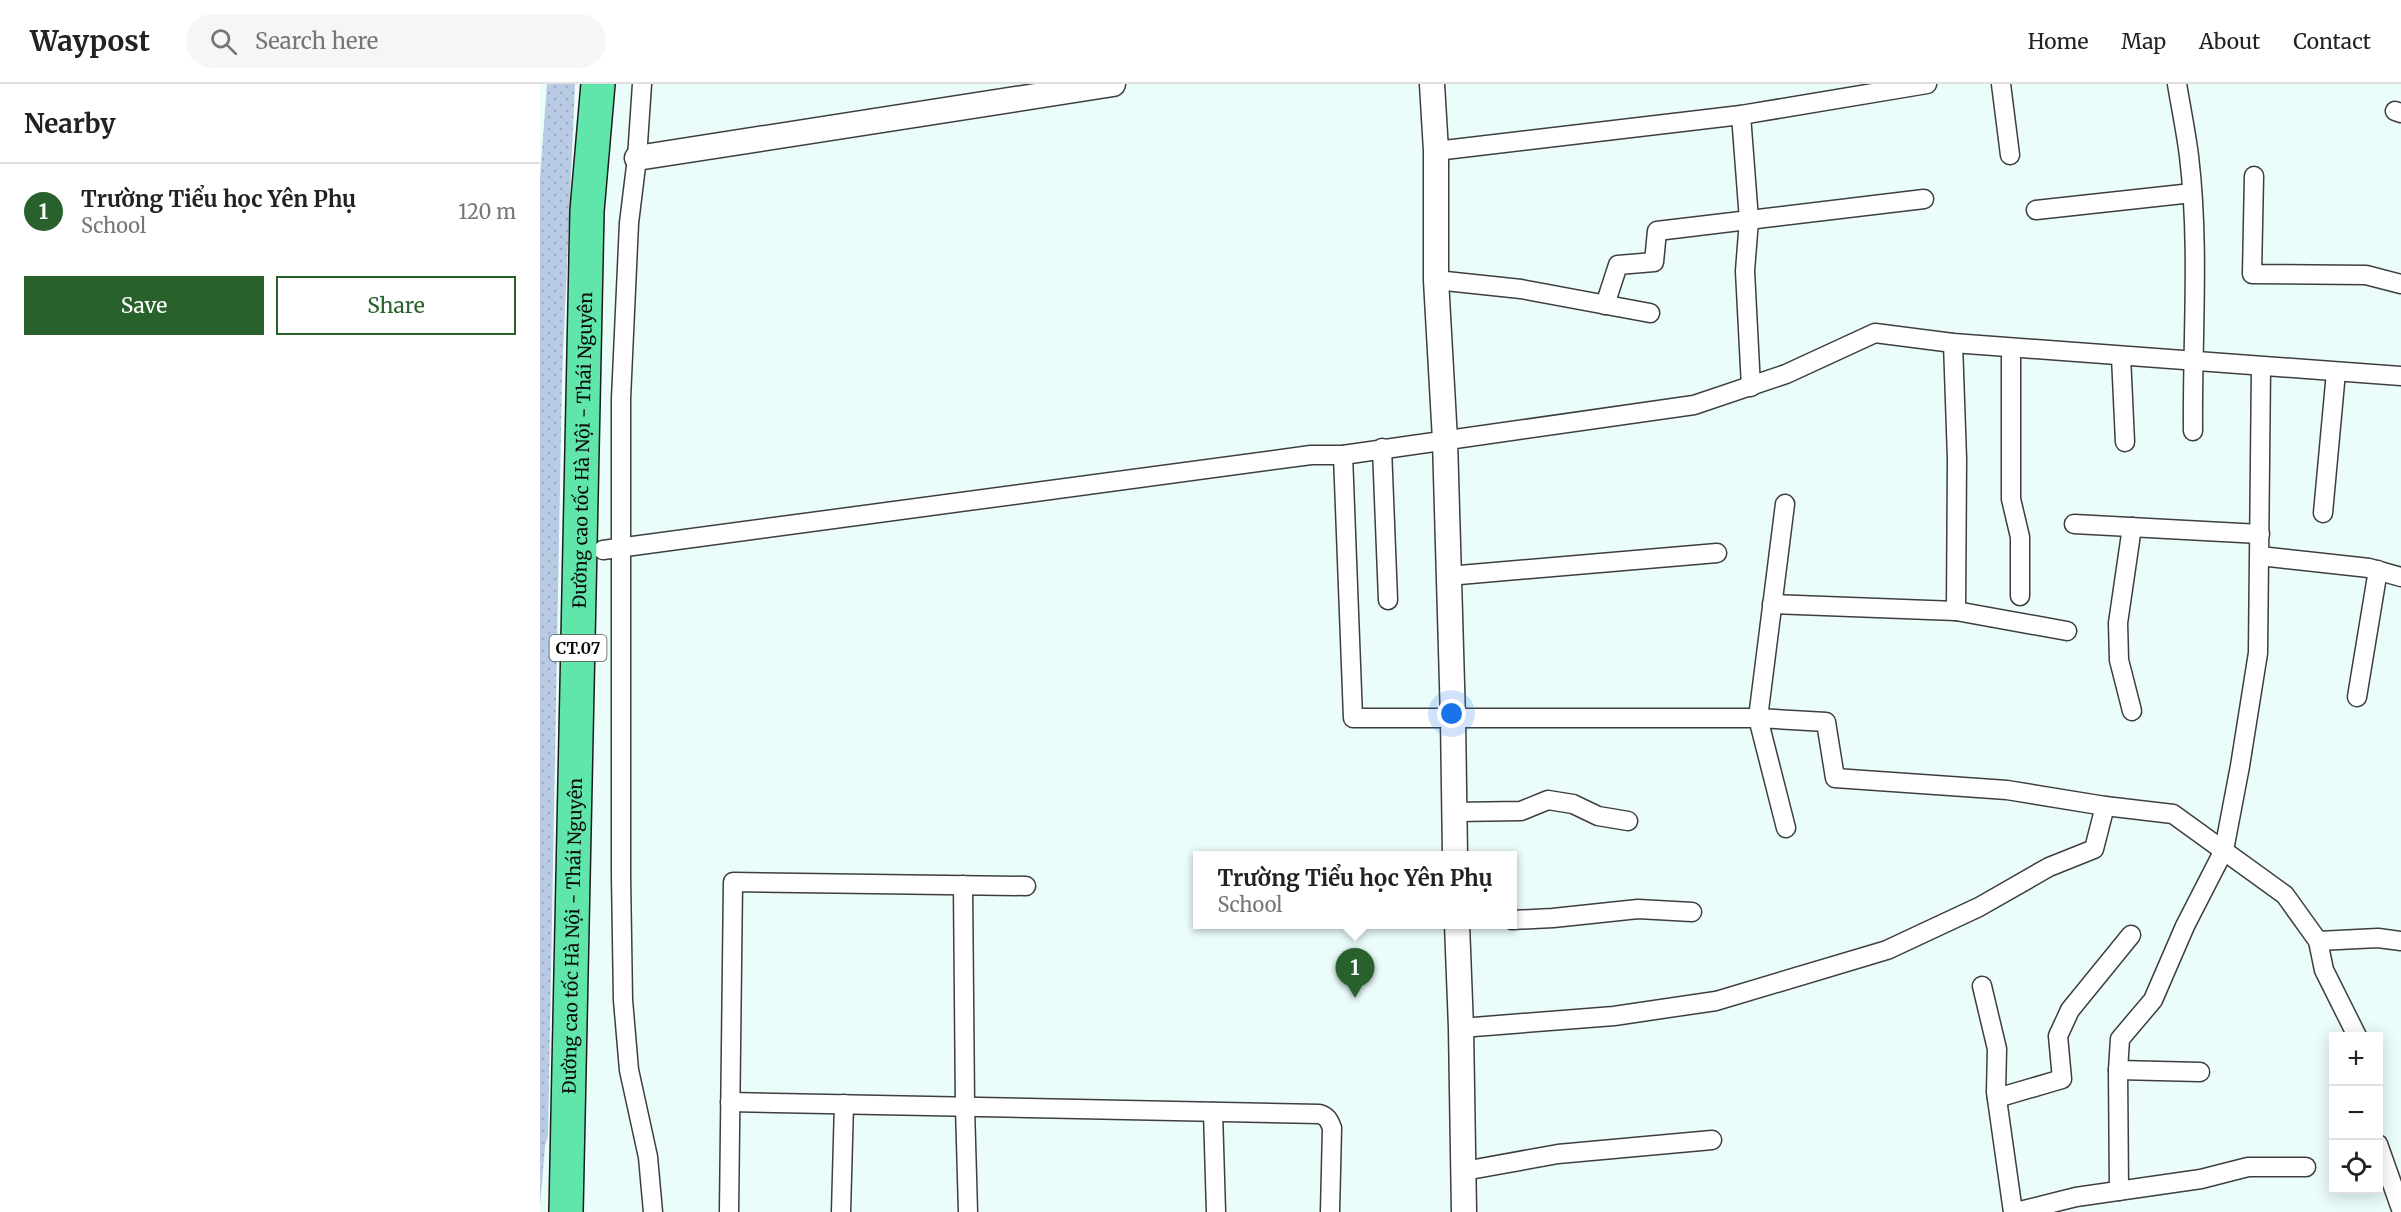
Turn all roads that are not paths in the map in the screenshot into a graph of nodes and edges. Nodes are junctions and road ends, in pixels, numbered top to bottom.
1 (598, 84) edge
2 (642, 84) edge
3 (1113, 84) edge
4 (1432, 84) edge
5 (1927, 84) edge
6 (2001, 84) edge
7 (2177, 84) edge
8 (1741, 115) junction
9 (1436, 151) junction
10 (2010, 155) dead end
11 (637, 158) junction
12 (2254, 176) dead end
13 (2192, 193) junction
14 (1924, 199) dead end
15 (2036, 210) dead end
16 (1749, 220) junction
17 (1436, 280) junction
18 (2401, 284) edge
19 (1605, 305) junction
20 (1650, 313) dead end
21 (1953, 343) junction
22 (2011, 348) junction
23 (2121, 356) junction
24 (2192, 362) junction
25 (2261, 367) junction
26 (2336, 372) junction
27 (2401, 376) edge
28 (1751, 387) junction
29 (2193, 431) dead end
30 (1444, 440) junction
31 (2125, 442) dead end
32 (1382, 448) junction
33 (1343, 455) junction
34 (1785, 504) dead end
35 (2324, 513) dead end
36 (2074, 525) dead end
37 (2132, 527) junction
38 (2260, 534) junction
39 (622, 547) junction
40 (603, 550) dead end
41 (1717, 552) dead end
42 (2260, 556) junction
43 (2378, 570) junction
44 (1448, 576) junction
45 (2401, 577) edge
46 (2020, 596) dead end
47 (1388, 600) dead end
48 (1772, 604) junction
49 (1956, 611) junction
50 (2067, 631) dead end
51 (2357, 697) dead end
52 (2132, 711) dead end
53 (1758, 718) junction
54 (1453, 719) junction
55 (2105, 806) junction
56 (1455, 812) junction
57 (1628, 821) dead end
58 (1786, 828) dead end
59 (2224, 850) junction
60 (1455, 851) edge
61 (963, 885) junction
62 (1026, 886) dead end
63 (1692, 912) dead end
64 (1517, 920) edge
65 (1457, 929) edge
66 (2131, 935) dead end
67 (2318, 941) junction
68 (2401, 941) edge
69 (1983, 986) dead end
70 (1461, 1028) junction
71 (2355, 1032) edge
72 (2118, 1070) junction
73 (2200, 1072) dead end
74 (1997, 1098) junction
75 (730, 1102) junction
76 (844, 1104) junction
77 (965, 1107) junction
78 (1213, 1112) junction
79 (1712, 1140) dead end
80 (2383, 1156) edge
81 (2306, 1167) dead end
82 (1464, 1171) junction
83 (2119, 1191) junction
84 (2095, 1203) edge
85 (2401, 1209) edge
86 (566, 1212) edge
87 (653, 1212) edge
88 (729, 1212) edge
89 (841, 1212) edge
90 (968, 1212) edge
91 (1216, 1212) edge
92 (1330, 1212) edge
93 (1464, 1212) edge
94 (2015, 1212) edge

1 - 86 highway, Đường cao tốc Hà Nội - Thái Nguyên / CT.07
2 - 11 street
3 - 11 street
4 - 9 street
5 - 8 street
6 - 10 street
7 - 13 street
8 - 9 street
8 - 16 street
9 - 17 street
11 - 39 street
12 - 18 street
13 - 15 street
13 - 24 street
14 - 16 street
16 - 19 street
16 - 28 street
17 - 19 street
17 - 30 street
19 - 20 street
21 - 22 street
21 - 28 street
21 - 49 street
22 - 23 street
22 - 46 street
23 - 24 street
23 - 31 street
24 - 25 street
24 - 29 street
25 - 26 street
25 - 38 street
26 - 27 street
26 - 35 street
28 - 30 street
30 - 32 street
30 - 44 street
32 - 33 street
32 - 47 street
33 - 39 street
33 - 54 street
34 - 48 street
36 - 37 street
37 - 38 street
37 - 52 street
38 - 42 street
39 - 40 street
39 - 87 street
41 - 44 street
42 - 43 street
42 - 59 street
43 - 45 street
43 - 51 street
44 - 54 street
48 - 49 street
48 - 53 street
49 - 50 street
53 - 54 street
53 - 55 street
53 - 58 street
54 - 56 street
55 - 59 street
55 - 70 street
56 - 57 street
56 - 60 street
59 - 67 street
59 - 72 street
61 - 62 street
61 - 75 street
61 - 77 street
63 - 64 street
65 - 70 street
66 - 74 street
67 - 68 street
67 - 71 street
69 - 74 street
70 - 82 street
72 - 73 street
72 - 83 street
74 - 94 street
75 - 76 street
75 - 88 street
76 - 77 street
76 - 89 street
77 - 78 street
77 - 90 street
78 - 91 street
78 - 92 street
79 - 82 street
80 - 85 street
81 - 83 street
82 - 93 street
83 - 84 street
84 - 94 street

